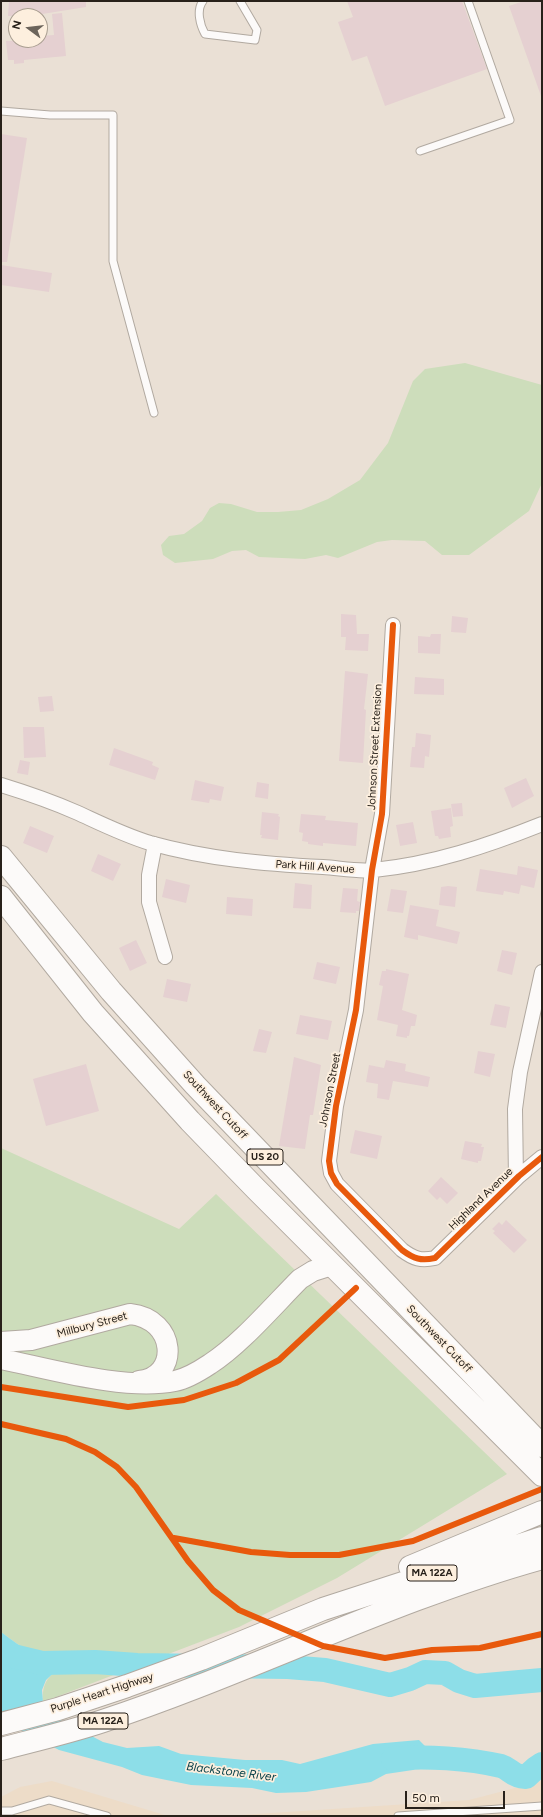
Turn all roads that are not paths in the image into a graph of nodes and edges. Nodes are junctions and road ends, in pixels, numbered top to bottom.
1 (203, 1) edge
2 (240, 1) edge
3 (468, 1) edge
4 (1, 110) edge
5 (420, 151) dead end
6 (154, 412) dead end
7 (393, 625) dead end
8 (1, 785) edge
9 (542, 824) edge
10 (156, 844) junction
11 (1, 857) edge
12 (372, 870) junction
13 (1, 897) edge
14 (165, 957) dead end
15 (542, 972) edge
16 (139, 1022) junction
17 (120, 1042) junction
18 (542, 1157) edge
19 (516, 1178) junction
20 (435, 1258) joint
21 (332, 1264) junction
22 (1, 1342) edge
23 (1, 1359) edge
24 (119, 1382) junction
25 (534, 1452) edge
26 (542, 1475) edge
27 (542, 1512) edge
28 (542, 1538) edge
29 (542, 1558) edge
30 (322, 1609) junction
31 (1, 1724) edge
32 (1, 1750) edge
33 (542, 1806) edge
34 (1, 1811) edge
35 (107, 1816) edge
36 (398, 1816) edge

1 - 2 lane
3 - 5 lane
4 - 6 lane
7 - 12 street, Johnson Street Extension
8 - 10 street, Park Hill Avenue
9 - 12 street, Park Hill Avenue
10 - 12 street, Park Hill Avenue
10 - 14 street
11 - 16 main road, Southwest Cutoff / US 20
12 - 20 street, Johnson Street
13 - 17 main road, Southwest Cutoff / US 20
15 - 19 street
16 - 17 main road
16 - 25 main road, Southwest Cutoff / US 20
17 - 21 main road, Southwest Cutoff / US 20
18 - 19 street, Highland Avenue
19 - 20 street, Highland Avenue
21 - 24 main road, Millbury Street
21 - 25 main road, Southwest Cutoff / US 20
22 - 24 main road, Millbury Street
23 - 24 main road, Millbury Street
25 - 26 main road, Southwest Cutoff / US 20
27 - 30 main road
28 - 30 main road, MA 122A
29 - 32 main road, MA 122A
30 - 31 main road, Purple Heart Highway / MA 122A
33 - 36 lane
34 - 35 lane

